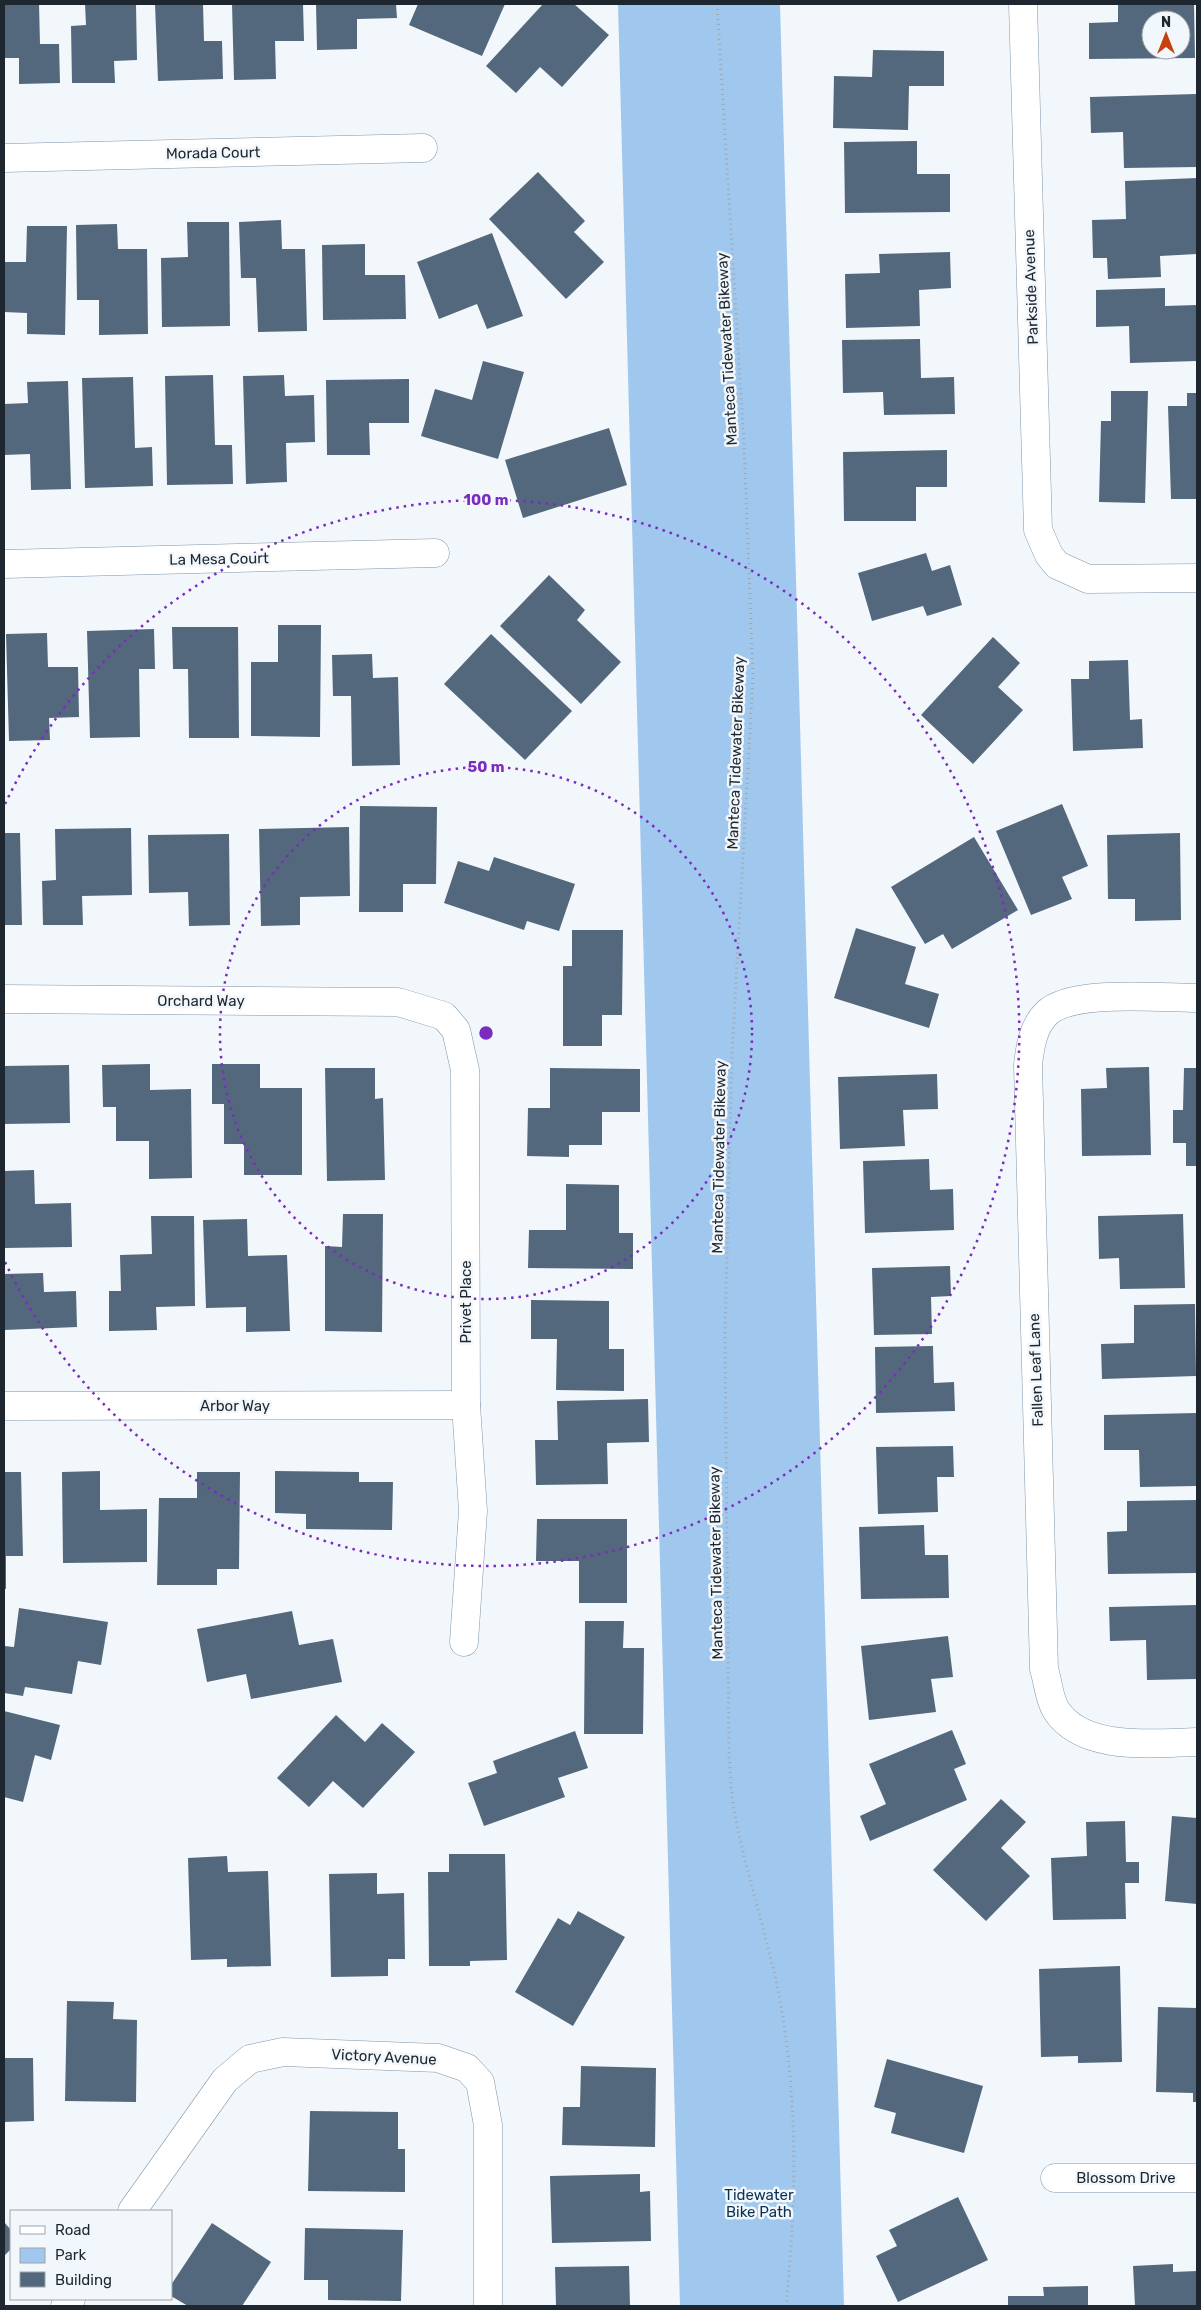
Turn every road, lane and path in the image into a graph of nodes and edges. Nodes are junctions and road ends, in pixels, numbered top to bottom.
1 (718, 4) edge
2 (1023, 4) edge
3 (423, 148) dead end
4 (4, 158) edge
5 (435, 553) dead end
6 (4, 564) edge
7 (1197, 578) edge
8 (1197, 998) edge
9 (4, 999) edge
10 (398, 1002) joint
11 (466, 1405) junction
12 (4, 1406) edge
13 (464, 1642) dead end
14 (1197, 1742) edge
15 (1055, 2178) dead end
16 (1197, 2178) edge
17 (133, 2210) edge
18 (488, 2306) edge
19 (786, 2306) edge

1 - 19 path, Manteca Tidewater Bikeway
2 - 7 street, Parkside Avenue
3 - 4 street, Morada Court
5 - 6 street, La Mesa Court
8 - 14 street, Fallen Leaf Lane
9 - 10 street, Orchard Way
10 - 11 street, Privet Place
11 - 12 street, Arbor Way
11 - 13 street, Privet Place
15 - 16 street, Blossom Drive
17 - 18 street, Victory Avenue

